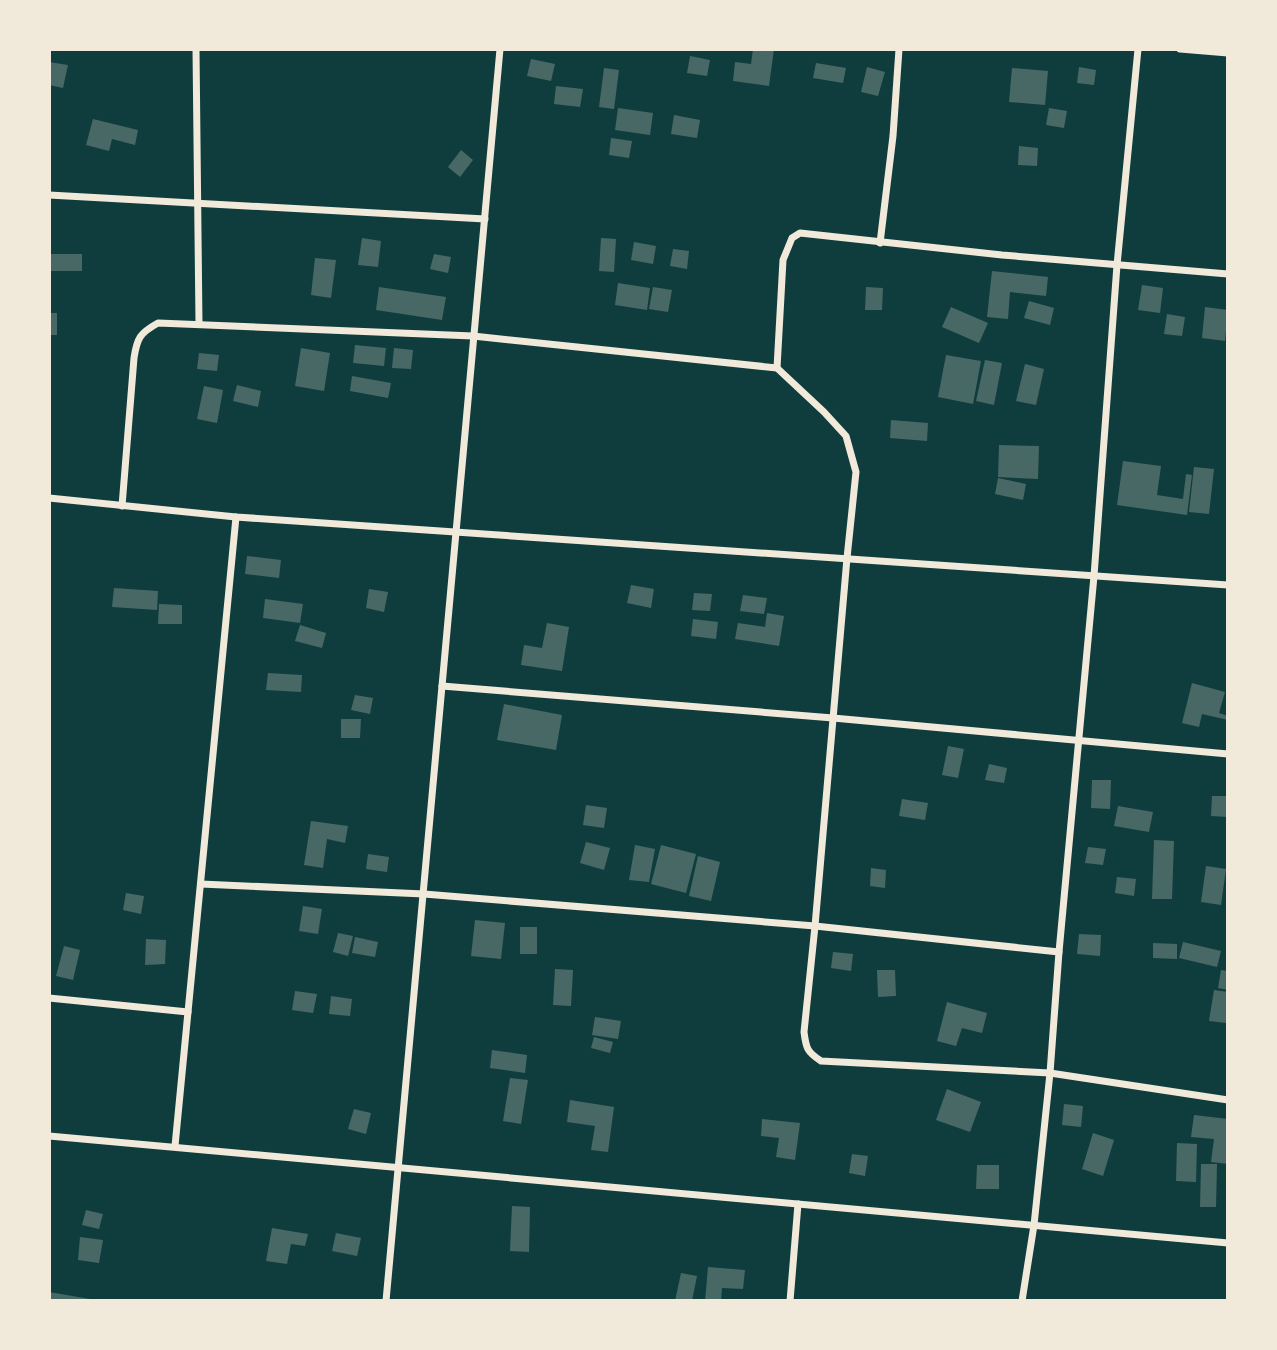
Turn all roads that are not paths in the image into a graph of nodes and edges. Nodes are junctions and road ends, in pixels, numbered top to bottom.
1 (196, 49) edge
2 (500, 49) edge
3 (899, 49) edge
4 (1138, 49) edge
5 (1180, 49) edge
6 (1228, 53) edge
7 (49, 195) edge
8 (198, 203) junction
9 (485, 219) junction
10 (880, 243) junction
11 (1117, 265) junction
12 (1228, 274) edge
13 (199, 324) junction
14 (473, 336) junction
15 (777, 368) junction
16 (49, 498) edge
17 (122, 506) junction
18 (236, 517) junction
19 (456, 532) junction
20 (847, 558) junction
21 (1094, 576) junction
22 (1228, 585) edge
23 (442, 686) junction
24 (833, 718) junction
25 (1079, 741) junction
26 (1228, 754) edge
27 (201, 884) junction
28 (424, 894) junction
29 (815, 926) junction
30 (1059, 952) junction
31 (49, 998) edge
32 (188, 1012) junction
33 (1050, 1073) junction
34 (1228, 1100) edge
35 (49, 1136) edge
36 (175, 1146) junction
37 (398, 1167) junction
38 (798, 1204) junction
39 (1034, 1225) junction
40 (1228, 1242) edge
41 (386, 1301) edge
42 (790, 1301) edge
43 (1021, 1301) edge

1 - 8 street
2 - 9 street
3 - 10 street
4 - 11 street
5 - 6 street
7 - 8 street
8 - 9 street
8 - 13 street
9 - 14 street
10 - 11 street
10 - 15 street
11 - 12 street
11 - 21 street
13 - 14 street
13 - 17 street
14 - 15 street
14 - 19 street
15 - 20 street
16 - 17 street
17 - 18 street
18 - 19 street
18 - 27 street
19 - 20 street
19 - 23 street
20 - 21 street
20 - 24 street
21 - 22 street
21 - 25 street
23 - 24 street
23 - 28 street
24 - 25 street
24 - 29 street
25 - 26 street
25 - 30 street
27 - 28 street
27 - 32 street
28 - 29 street
28 - 37 street
29 - 30 street
29 - 33 street
30 - 33 street
31 - 32 street
32 - 36 street
33 - 34 street
33 - 39 street
35 - 36 street
36 - 37 street
37 - 38 street
37 - 41 street
38 - 39 street
38 - 42 street
39 - 40 street
39 - 43 street

